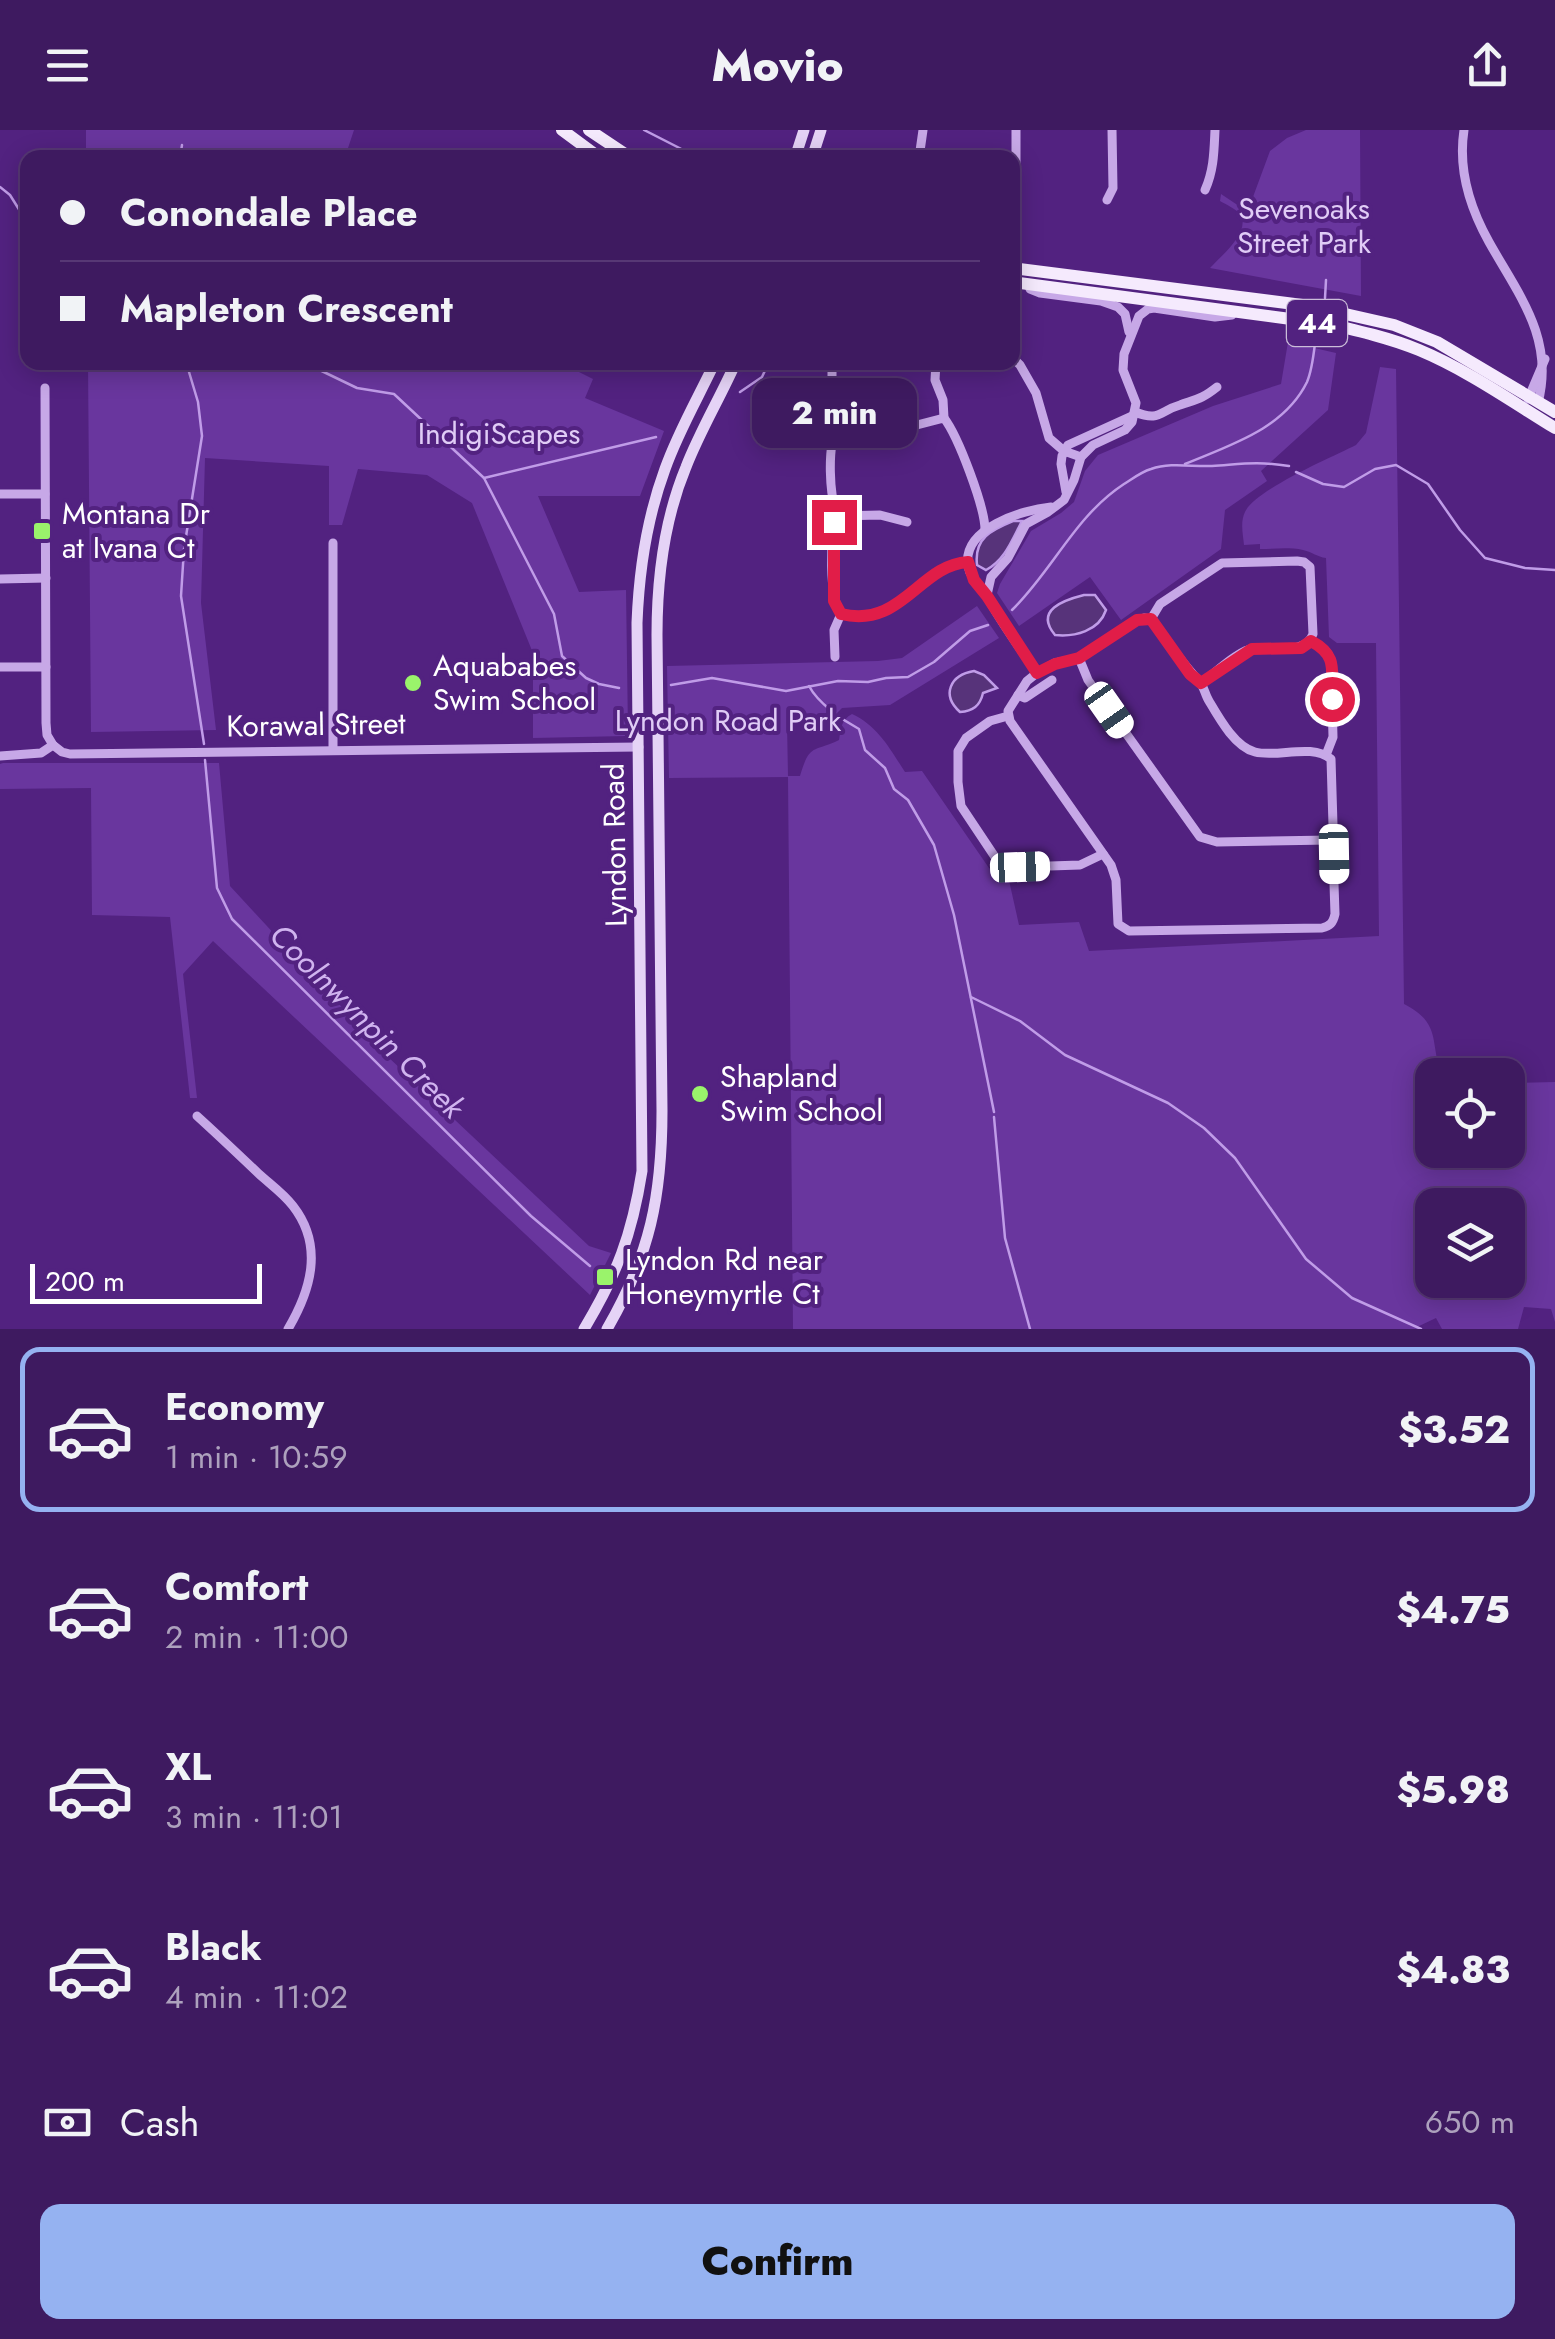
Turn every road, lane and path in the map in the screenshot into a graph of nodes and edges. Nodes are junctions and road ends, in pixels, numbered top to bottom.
1 (562, 130) edge
2 (589, 130) edge
3 (1112, 130) edge
4 (1215, 130) edge
5 (1464, 130) edge
6 (589, 150) edge
7 (619, 150) edge
8 (1206, 190) dead end
9 (1107, 200) dead end
10 (1020, 269) edge
11 (1020, 283) edge
12 (1020, 285) edge
13 (1245, 313) junction
14 (1130, 334) junction
15 (1020, 364) edge
16 (712, 370) edge
17 (732, 370) edge
18 (832, 370) edge
19 (936, 370) edge
20 (45, 388) dead end
21 (1217, 388) dead end
22 (1534, 398) junction
23 (1528, 411) junction
24 (1555, 412) edge
25 (1134, 414) junction
26 (944, 418) junction
27 (837, 428) junction
28 (1555, 428) edge
29 (1064, 451) junction
30 (1080, 457) junction
31 (0, 494) edge
32 (46, 494) junction
33 (1067, 495) junction
34 (1054, 507) junction
35 (838, 516) junction
36 (986, 516) junction
37 (906, 522) dead end
38 (997, 522) junction
39 (986, 530) junction
40 (333, 543) dead end
41 (968, 562) junction
42 (0, 578) edge
43 (46, 578) junction
44 (991, 578) junction
45 (974, 580) junction
46 (987, 596) junction
47 (841, 614) junction
48 (1151, 619) junction
49 (1311, 641) junction
50 (836, 656) dead end
51 (1079, 658) junction
52 (0, 667) edge
53 (46, 667) junction
54 (1037, 673) junction
55 (1052, 680) dead end
56 (1201, 683) junction
57 (1018, 694) junction
58 (1008, 716) junction
59 (52, 745) junction
60 (639, 747) junction
61 (658, 747) junction
62 (333, 750) junction
63 (1326, 755) junction
64 (0, 756) edge
65 (1330, 840) junction
66 (1103, 854) junction
67 (197, 1116) dead end
68 (288, 1329) edge
69 (584, 1329) edge
70 (606, 1329) edge

1 - 6 main road
2 - 7 main road
3 - 9 street
4 - 8 street
5 - 22 street
10 - 22 main road, 44
11 - 13 main road, 44
12 - 14 street
13 - 14 street
13 - 23 main road, 44
14 - 25 street
15 - 29 street
16 - 60 main road, Lyndon Road
17 - 61 main road, Lyndon Road
18 - 27 street
19 - 26 street
20 - 32 street
21 - 25 street
22 - 23 street
22 - 24 main road, 44
23 - 28 main road, 44
25 - 29 street
25 - 30 street
26 - 27 street
26 - 36 street
27 - 35 street
29 - 30 street
29 - 33 street
30 - 33 street
31 - 32 street
32 - 43 street
33 - 34 street
34 - 38 street
34 - 44 street
35 - 37 street
35 - 47 street
36 - 38 street
36 - 39 street
38 - 39 street
39 - 41 street
40 - 62 street
41 - 45 street
41 - 47 street
42 - 43 street
43 - 53 street
44 - 45 street
44 - 46 street
45 - 46 street
46 - 54 street
47 - 50 street
48 - 49 street
48 - 51 street
48 - 56 street
49 - 56 street
49 - 63 street
51 - 54 street
51 - 65 street
52 - 53 street
53 - 59 street
54 - 57 street
55 - 57 street
56 - 63 street
57 - 58 street
58 - 66 street
58 - 66 street
59 - 62 street, Korawal Street
59 - 64 street, Korawal Street
60 - 61 main road
60 - 62 street, Korawal Street
60 - 69 main road, Lyndon Road
61 - 70 main road, Lyndon Road
63 - 65 street
65 - 66 street
67 - 68 street

